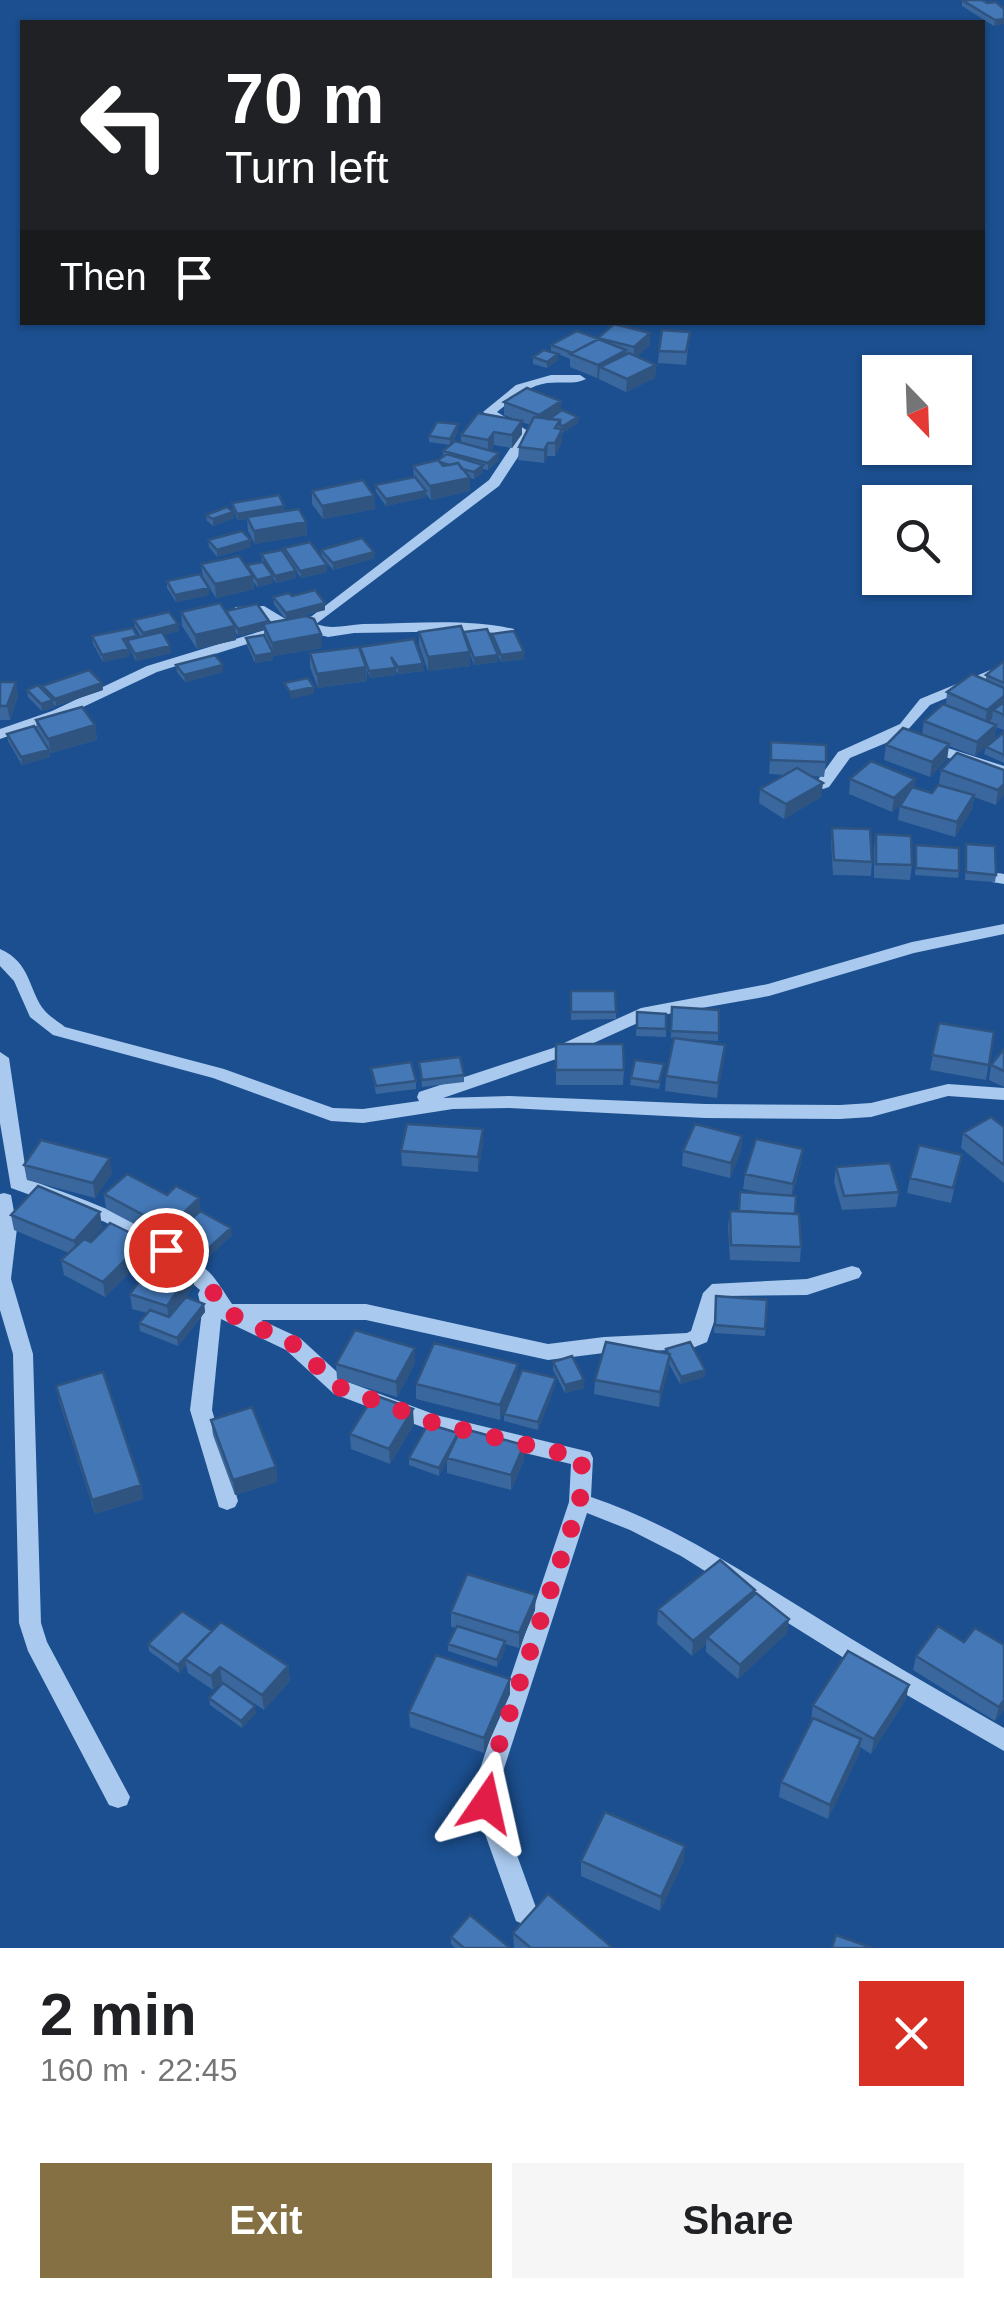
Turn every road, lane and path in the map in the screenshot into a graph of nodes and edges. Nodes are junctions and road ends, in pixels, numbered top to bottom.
1 (580, 380) dead end
2 (228, 613) edge
3 (296, 627) junction
4 (509, 632) edge
5 (993, 673) edge
6 (0, 734) edge
7 (892, 734) junction
8 (1004, 771) edge
9 (823, 784) edge
10 (1004, 929) edge
11 (0, 955) edge
12 (0, 1058) edge
13 (1004, 1094) edge
14 (363, 1116) junction
15 (7, 1196) edge
16 (852, 1272) dead end
17 (204, 1278) junction
18 (226, 1312) junction
19 (227, 1501) dead end
20 (580, 1502) junction
21 (1004, 1740) edge
22 (118, 1797) dead end
23 (525, 1913) edge

1 - 3 street
2 - 3 street
3 - 4 street
3 - 6 street
5 - 7 street
7 - 8 street
7 - 9 street
10 - 14 street
11 - 14 street
12 - 15 street
13 - 14 street
15 - 17 street
15 - 22 street
16 - 18 street
17 - 18 street
17 - 19 street
18 - 20 street
20 - 21 street
20 - 23 street

